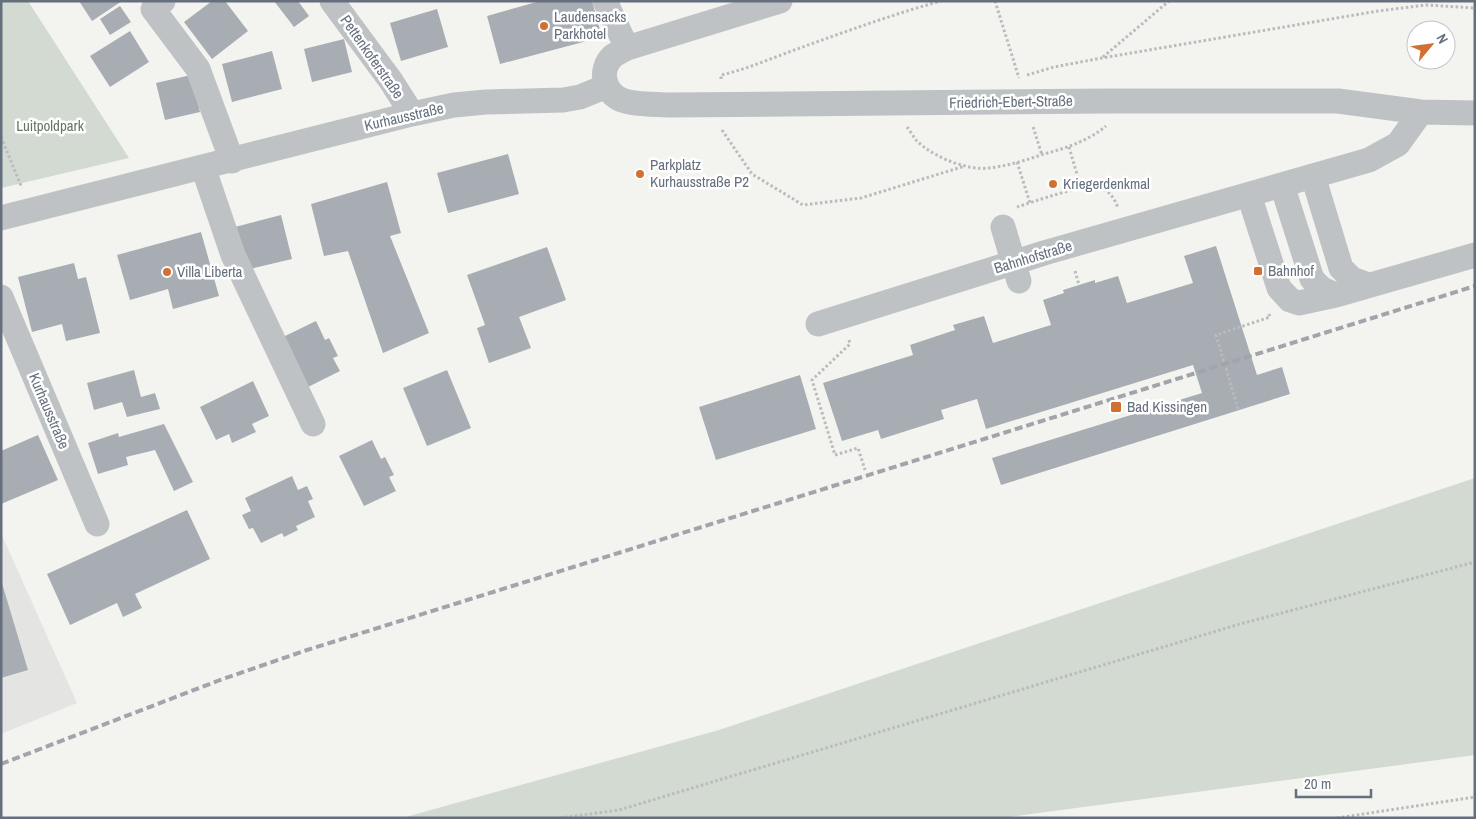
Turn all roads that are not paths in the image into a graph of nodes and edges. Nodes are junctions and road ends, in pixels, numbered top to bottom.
1 (163, 1) edge
2 (332, 1) edge
3 (605, 1) edge
4 (780, 1) edge
5 (627, 48) junction
6 (606, 86) junction
7 (1421, 112) junction
8 (1475, 113) edge
9 (412, 114) junction
10 (232, 161) junction
11 (203, 168) junction
12 (1313, 176) junction
13 (1282, 185) junction
14 (1249, 195) junction
15 (1, 218) edge
16 (1003, 228) dead end
17 (1475, 255) edge
18 (1017, 272) junction
19 (1368, 285) junction
20 (1336, 295) junction
21 (1, 297) edge
22 (829, 320) road end
23 (313, 424) dead end
24 (97, 524) dead end

1 - 10 street
2 - 9 street, Pettenkoferstraße
3 - 5 street
4 - 5 street
5 - 6 street
6 - 7 street, Friedrich-Ebert-Straße
6 - 9 street, Kurhausstraße
7 - 8 street
7 - 12 street
9 - 10 street, Kurhausstraße
10 - 11 street, Kurhausstraße
11 - 15 street, Kurhausstraße
11 - 23 street
12 - 13 street, Bahnhofstraße
12 - 19 street
13 - 14 street, Bahnhofstraße
13 - 20 street
14 - 18 street, Bahnhofstraße
14 - 20 street
16 - 18 street
17 - 19 street
18 - 22 street, Bahnhofstraße
19 - 20 street
21 - 24 street, Kurhausstraße

